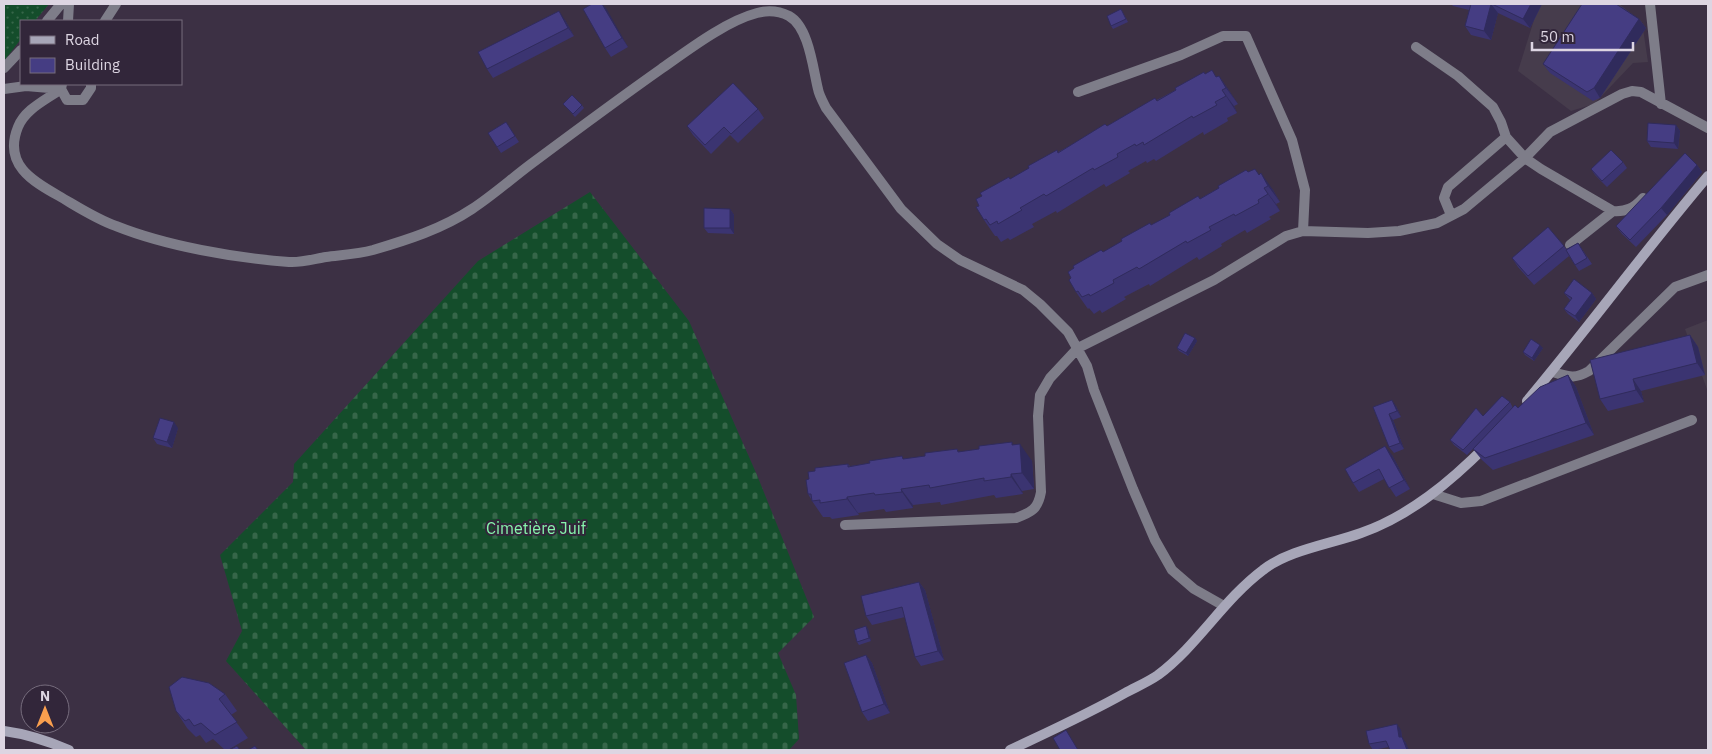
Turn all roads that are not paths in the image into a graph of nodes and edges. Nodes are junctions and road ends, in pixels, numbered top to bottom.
1 (61, 4) edge
2 (69, 4) edge
3 (116, 4) edge
4 (1650, 4) edge
5 (48, 20) edge
6 (68, 20) edge
7 (106, 20) edge
8 (1416, 47) dead end
9 (20, 51) edge
10 (4, 68) edge
11 (91, 85) edge
12 (62, 86) edge
13 (4, 89) edge
14 (1078, 92) dead end
15 (1661, 104) junction
16 (1708, 128) edge
17 (1506, 137) junction
18 (1525, 158) junction
19 (1708, 176) edge
20 (1648, 194) edge
21 (1613, 211) junction
22 (1451, 215) junction
23 (1303, 230) junction
24 (1570, 245) edge
25 (1708, 274) edge
26 (1078, 348) junction
27 (1552, 372) junction
28 (1522, 407) edge
29 (1692, 420) dead end
30 (1492, 439) edge
31 (1433, 494) junction
32 (845, 525) dead end
33 (1224, 606) junction
34 (4, 730) edge
35 (69, 750) edge
36 (1010, 750) edge

1 - 5 street
2 - 6 street
3 - 7 street
4 - 15 street
8 - 17 street
9 - 10 street
11 - 12 street
12 - 13 street
12 - 26 street
14 - 23 street
15 - 16 street
15 - 18 street
17 - 18 street
17 - 22 street
18 - 21 street
18 - 22 street
19 - 27 main road
20 - 21 street
21 - 24 street
22 - 23 street
23 - 26 street
25 - 27 street
26 - 32 street
26 - 33 street
27 - 28 main road
29 - 31 street
30 - 31 main road
31 - 33 main road
33 - 36 main road
34 - 35 main road

